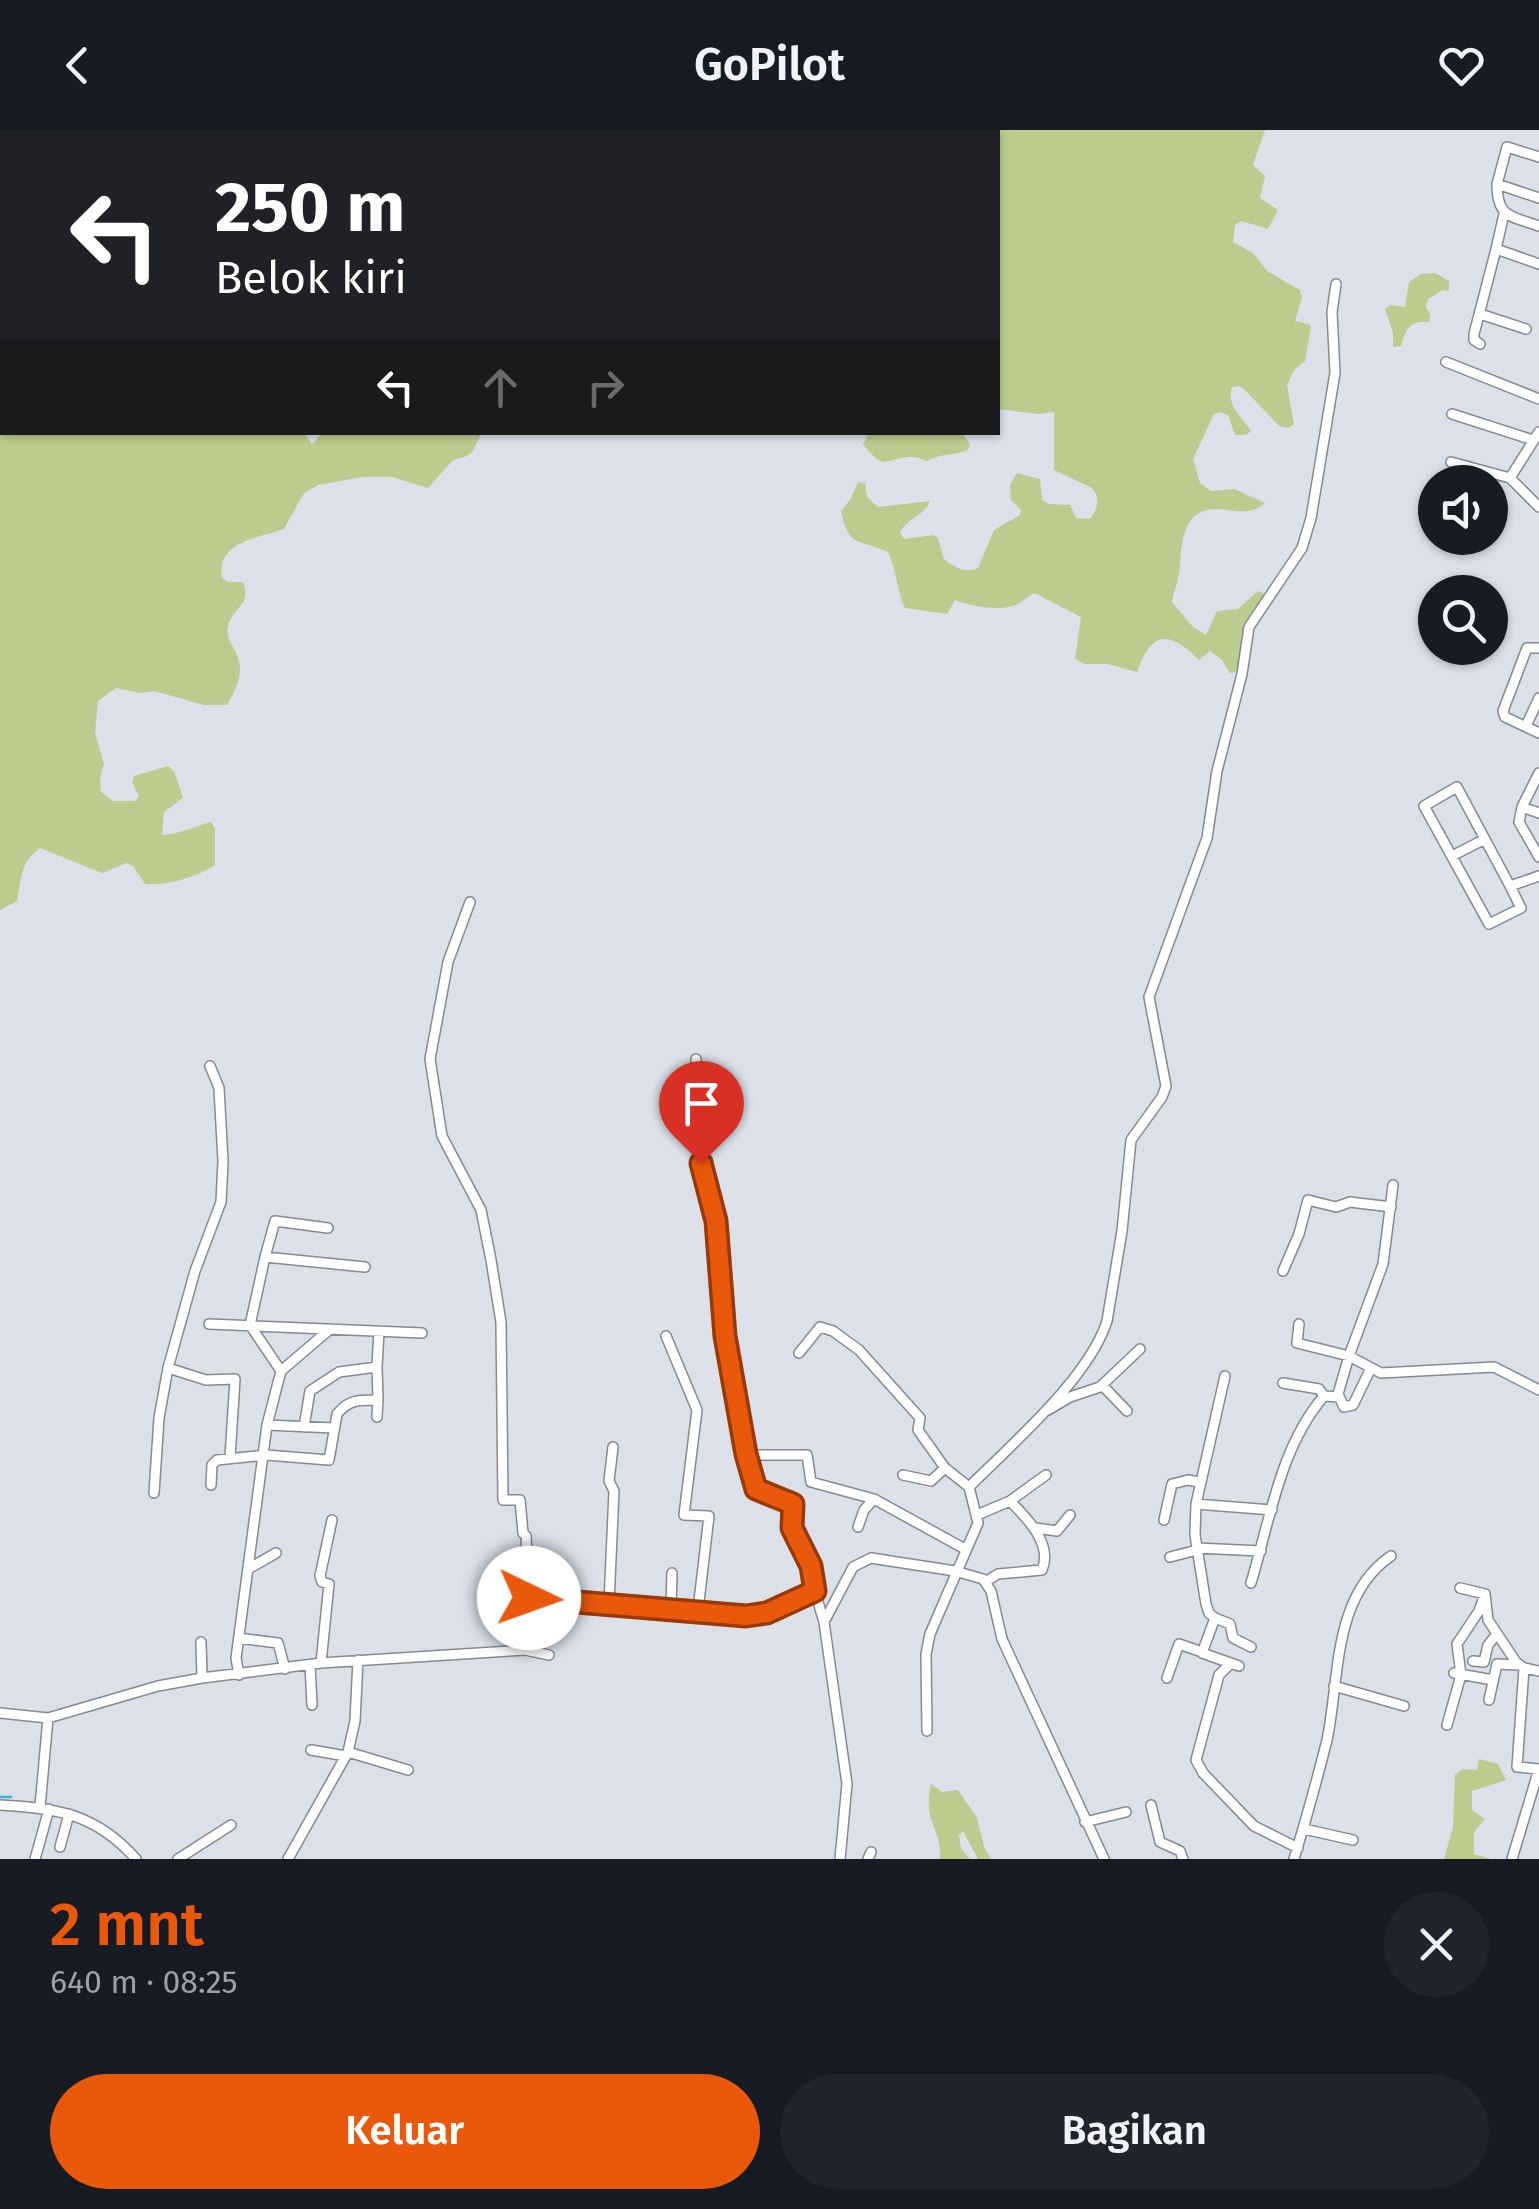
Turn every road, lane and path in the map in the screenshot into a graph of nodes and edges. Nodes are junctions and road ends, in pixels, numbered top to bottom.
1 (1539, 158) edge
2 (1497, 184) junction
3 (1539, 198) edge
4 (1504, 214) junction
5 (1539, 226) edge
6 (1496, 250) junction
7 (1539, 264) edge
8 (1336, 284) dead end
9 (1480, 314) junction
10 (1526, 329) dead end
11 (1480, 344) dead end
12 (1446, 362) dead end
13 (1539, 398) edge
14 (1452, 414) dead end
15 (1536, 436) edge
16 (1451, 462) dead end
17 (1510, 478) junction
18 (1539, 507) edge
19 (1539, 648) edge
20 (1539, 698) edge
21 (1526, 726) junction
22 (1539, 733) edge
23 (1539, 773) edge
24 (1522, 807) junction
25 (1539, 814) edge
26 (1485, 839) junction
27 (1452, 856) junction
28 (1539, 857) edge
29 (1539, 876) edge
30 (1510, 886) junction
31 (470, 902) dead end
32 (696, 1059) dead end
33 (210, 1066) dead end
34 (1393, 1184) dead end
35 (1392, 1208) junction
36 (328, 1228) dead end
37 (265, 1257) junction
38 (365, 1267) dead end
39 (1284, 1271) dead end
40 (208, 1324) dead end
41 (1298, 1324) dead end
42 (250, 1326) junction
43 (329, 1330) junction
44 (379, 1330) junction
45 (422, 1333) dead end
46 (666, 1336) dead end
47 (1140, 1349) dead end
48 (799, 1354) dead end
49 (1349, 1356) junction
50 (377, 1367) junction
51 (168, 1368) junction
52 (1370, 1370) junction
53 (281, 1371) junction
54 (1226, 1376) dead end
55 (1283, 1383) dead end
56 (1103, 1386) junction
57 (1539, 1390) edge
58 (1324, 1396) junction
59 (1338, 1397) junction
60 (378, 1400) junction
61 (1046, 1410) junction
62 (1127, 1411) dead end
63 (377, 1417) dead end
64 (268, 1425) junction
65 (304, 1427) junction
66 (334, 1428) junction
67 (613, 1447) dead end
68 (746, 1454) junction
69 (266, 1455) junction
70 (230, 1458) junction
71 (945, 1468) junction
72 (902, 1475) dead end
73 (1046, 1475) dead end
74 (1200, 1482) junction
75 (211, 1485) dead end
76 (970, 1487) junction
77 (154, 1493) dead end
78 (874, 1499) junction
79 (1010, 1501) junction
80 (1196, 1504) junction
81 (1272, 1510) junction
82 (977, 1515) junction
83 (1070, 1515) dead end
84 (332, 1520) dead end
85 (1164, 1520) dead end
86 (858, 1526) dead end
87 (1036, 1528) junction
88 (966, 1549) junction
89 (1197, 1549) junction
90 (1261, 1551) junction
91 (276, 1554) dead end
92 (1391, 1556) dead end
93 (1170, 1557) dead end
94 (250, 1568) junction
95 (955, 1571) junction
96 (672, 1574) dead end
97 (985, 1582) junction
98 (1251, 1582) dead end
99 (1460, 1588) dead end
100 (814, 1592) junction
101 (1485, 1594) junction
102 (529, 1598) junction
103 (609, 1603) junction
104 (671, 1608) junction
105 (698, 1610) junction
106 (1215, 1618) junction
107 (824, 1622) junction
108 (1497, 1634) junction
109 (239, 1638) junction
110 (201, 1642) dead end
111 (1251, 1647) dead end
112 (525, 1650) junction
113 (1202, 1652) junction
114 (549, 1655) dead end
115 (358, 1660) junction
116 (1473, 1661) dead end
117 (322, 1663) junction
118 (310, 1665) junction
119 (1522, 1666) junction
120 (285, 1669) junction
121 (1539, 1671) edge
122 (239, 1674) junction
123 (1458, 1674) junction
124 (202, 1678) junction
125 (1166, 1678) dead end
126 (1493, 1680) junction
127 (1334, 1686) junction
128 (1489, 1700) dead end
129 (312, 1705) dead end
130 (1404, 1706) dead end
131 (0, 1713) edge
132 (48, 1718) junction
133 (1447, 1725) dead end
134 (927, 1731) dead end
135 (311, 1750) dead end
136 (347, 1754) junction
137 (408, 1770) dead end
138 (42, 1804) junction
139 (1151, 1804) dead end
140 (0, 1805) edge
141 (1126, 1812) dead end
142 (69, 1814) junction
143 (1085, 1822) junction
144 (231, 1825) dead end
145 (1304, 1828) junction
146 (1352, 1840) dead end
147 (60, 1846) dead end
148 (1298, 1848) junction
149 (135, 1858) edge
150 (34, 1859) edge
151 (178, 1859) edge
152 (288, 1859) edge
153 (840, 1859) edge
154 (1104, 1859) edge
155 (1183, 1859) edge
156 (1294, 1859) edge
157 (1512, 1859) edge

1 - 2 street
2 - 3 street
2 - 4 street
4 - 5 street
4 - 6 street
6 - 7 street
6 - 9 street
8 - 61 street
9 - 10 street
9 - 11 street
12 - 13 street
14 - 15 street
15 - 17 street
16 - 17 street
17 - 18 street
19 - 21 street
20 - 21 street
21 - 22 street
23 - 24 street
24 - 25 street
24 - 28 street
26 - 27 street
26 - 27 street
26 - 30 street
27 - 30 street
29 - 30 street
31 - 102 street
32 - 68 street
33 - 51 street
34 - 35 street
35 - 39 street
35 - 49 street
36 - 37 street
37 - 38 street
37 - 42 street
40 - 42 street
41 - 49 street
42 - 43 street
42 - 53 street
43 - 44 street
43 - 53 street
44 - 45 street
44 - 50 street
46 - 105 street
47 - 56 street
48 - 71 street
49 - 52 street
49 - 59 street
50 - 60 street
50 - 65 street
51 - 70 street
51 - 77 street
52 - 57 street
52 - 59 street
53 - 64 street
54 - 74 street
55 - 58 street
56 - 61 street
56 - 62 street
58 - 59 street
58 - 81 street
60 - 63 street
60 - 66 street
61 - 76 street
64 - 65 street
64 - 69 street
65 - 66 street
66 - 69 street
67 - 103 street
68 - 78 street
68 - 100 street
69 - 70 street
69 - 94 street
70 - 75 street
71 - 72 street
71 - 76 street
73 - 79 street
74 - 80 street
74 - 85 street
76 - 82 street
78 - 86 street
78 - 88 street
79 - 82 street
79 - 87 street
80 - 81 street
80 - 89 street
81 - 90 street
82 - 88 street
83 - 87 street
84 - 117 street
87 - 97 street
88 - 95 street
89 - 90 street
89 - 93 street
89 - 106 street
90 - 98 street
91 - 94 street
92 - 127 street
94 - 109 street
95 - 97 street
95 - 107 street
95 - 134 street
96 - 104 street
97 - 143 street
99 - 101 street
100 - 105 street
100 - 107 street
101 - 108 street
101 - 123 street
102 - 103 street
102 - 112 street
103 - 104 street
104 - 105 street
106 - 111 street
106 - 113 street
107 - 153 street
108 - 116 street
108 - 119 street
109 - 120 street
109 - 122 street
110 - 124 street
112 - 114 street
112 - 115 street
113 - 125 street
113 - 148 street
115 - 117 street
115 - 136 street
117 - 118 street
118 - 120 street
118 - 129 street
119 - 121 street
119 - 126 street
119 - 157 street
120 - 122 street
122 - 124 street
123 - 126 street
123 - 133 street
124 - 132 street
126 - 128 street
127 - 130 street
127 - 145 street
131 - 132 street
132 - 138 street
135 - 136 street
136 - 137 street
136 - 152 street
138 - 140 street
138 - 142 street
138 - 150 street
139 - 155 street
141 - 143 street
142 - 147 street
142 - 149 street
143 - 154 street
144 - 151 street
145 - 146 street
145 - 148 street
148 - 156 street

